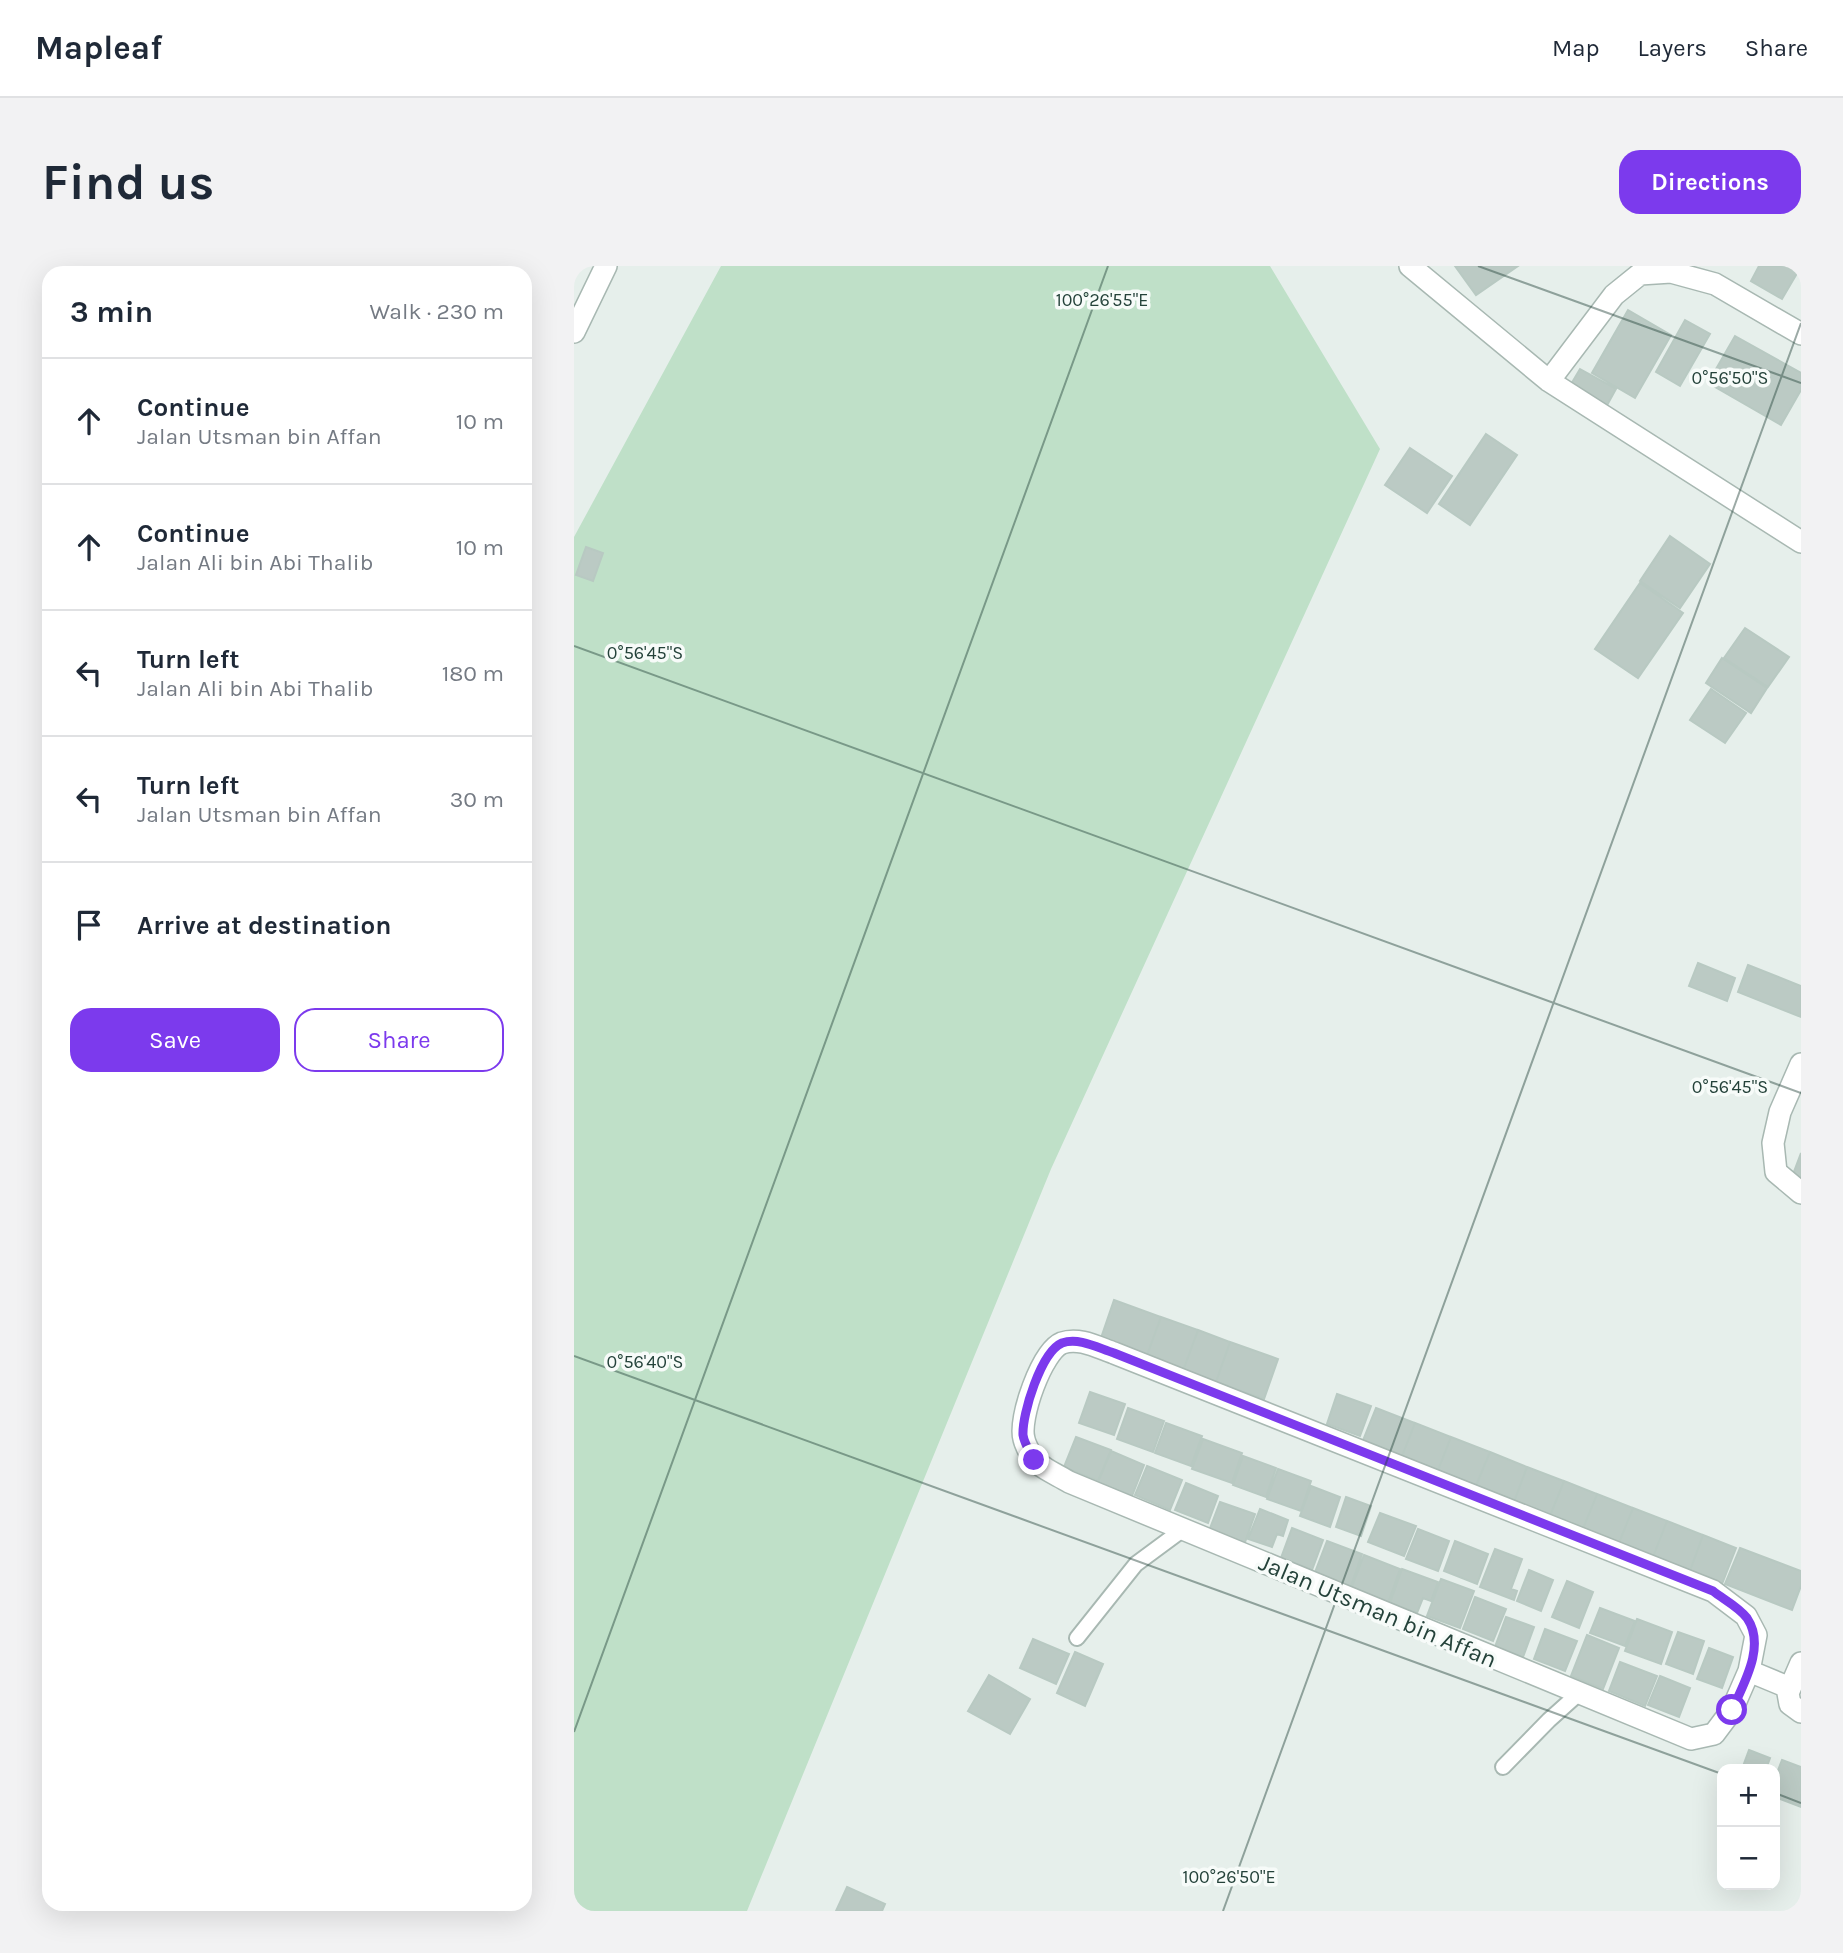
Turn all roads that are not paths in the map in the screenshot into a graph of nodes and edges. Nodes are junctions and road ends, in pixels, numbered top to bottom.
1 (606, 266) edge
2 (1410, 266) edge
3 (574, 331) edge
4 (1801, 334) edge
5 (1549, 381) junction
6 (1801, 542) edge
7 (1801, 1064) edge
8 (1801, 1193) edge
9 (1182, 1530) junction
10 (1077, 1639) dead end
11 (1801, 1662) edge
12 (1749, 1671) junction
13 (1790, 1688) junction
14 (1578, 1694) junction
15 (1801, 1712) edge
16 (1503, 1768) dead end

1 - 3 street
2 - 5 street
4 - 5 street
5 - 6 street
7 - 8 street
9 - 10 lane
9 - 12 street, Jalan Utsman bin Affan
9 - 14 street, Jalan Utsman bin Affan
11 - 13 street
12 - 13 street
12 - 14 street, Jalan Utsman bin Affan
13 - 15 street
14 - 16 lane

